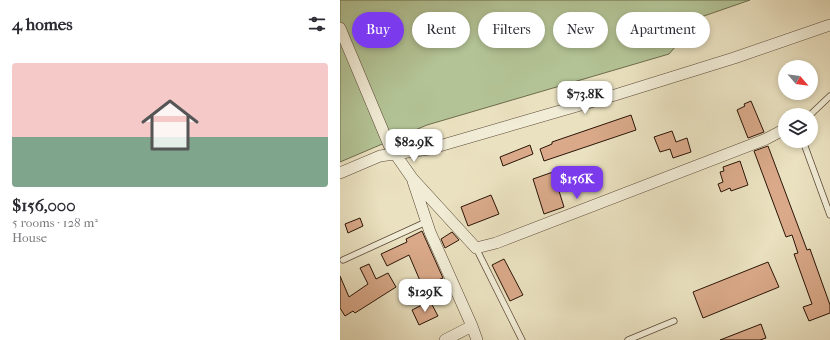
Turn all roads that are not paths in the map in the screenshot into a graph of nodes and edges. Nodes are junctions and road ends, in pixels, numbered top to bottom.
1 (830, 25) edge
2 (340, 28) edge
3 (830, 96) edge
4 (817, 108) edge
5 (778, 133) edge
6 (806, 148) edge
7 (395, 154) junction
8 (340, 173) edge
9 (412, 178) junction
10 (830, 215) edge
11 (426, 222) junction
12 (476, 248) junction
13 (343, 260) dead end
14 (674, 322) dead end
15 (472, 326) junction
16 (445, 340) edge
17 (478, 340) edge
18 (522, 340) edge
19 (628, 340) edge

1 - 7 street
2 - 7 street
3 - 4 lane
5 - 12 street
6 - 10 lane
7 - 8 street
7 - 9 street
9 - 11 street
9 - 12 street
11 - 13 lane
11 - 15 street
12 - 18 lane
14 - 19 lane
15 - 16 street
15 - 17 street

